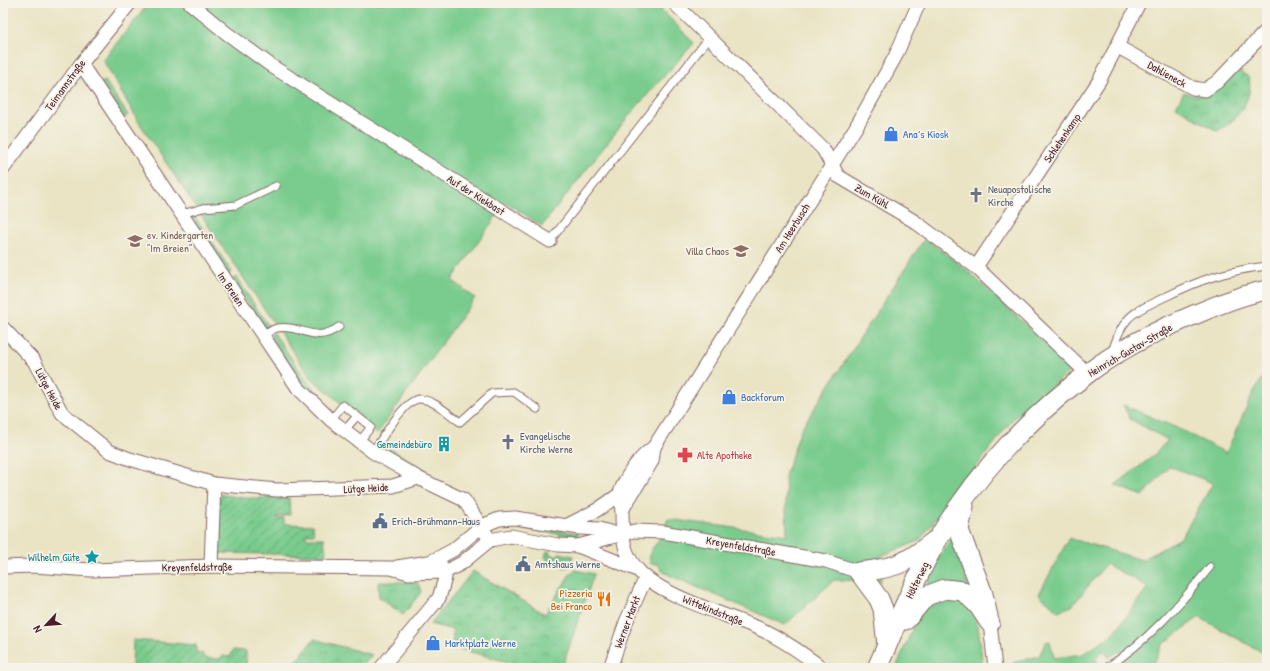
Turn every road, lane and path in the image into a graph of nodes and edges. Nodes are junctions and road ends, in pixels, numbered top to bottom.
1 (130, 3) edge
2 (190, 3) edge
3 (674, 3) edge
4 (919, 3) edge
5 (1139, 3) edge
6 (1267, 30) edge
7 (708, 38) junction
8 (1118, 47) junction
9 (81, 64) junction
10 (832, 165) junction
11 (3, 169) edge
12 (276, 186) dead end
13 (182, 214) junction
14 (550, 241) joint
15 (1267, 266) edge
16 (976, 267) junction
17 (1267, 290) edge
18 (339, 326) dead end
19 (3, 328) edge
20 (263, 336) junction
21 (1110, 358) junction
22 (1087, 373) junction
23 (538, 409) dead end
24 (357, 416) junction
25 (330, 420) junction
26 (344, 431) junction
27 (359, 442) junction
28 (654, 447) junction
29 (373, 452) junction
30 (418, 478) junction
31 (214, 484) junction
32 (620, 494) junction
33 (966, 497) junction
34 (622, 510) junction
35 (568, 525) junction
36 (482, 526) junction
37 (622, 536) junction
38 (940, 536) junction
39 (490, 540) junction
40 (578, 546) junction
41 (438, 558) junction
42 (211, 566) junction
43 (3, 567) edge
44 (1210, 567) dead end
45 (391, 568) junction
46 (445, 572) junction
47 (859, 572) junction
48 (642, 574) junction
49 (990, 623) junction
50 (887, 645) junction
51 (380, 668) edge
52 (610, 668) edge
53 (822, 668) edge
54 (877, 668) edge
55 (995, 668) edge
56 (1106, 668) edge

1 - 9 street, Teimannstraße
2 - 14 street, Auf der Kiekbast
3 - 7 street, Zum Kühl
4 - 10 street, Am Heerbusch
5 - 8 street, Schlehenkamp
6 - 8 street, Dahlieneck
7 - 10 street, Zum Kühl
7 - 14 lane, Auf der Kiekbast
8 - 16 street, Schlehenkamp
9 - 11 street, Teimannstraße
9 - 13 street, Im Breien
10 - 16 street, Zum Kühl
10 - 28 street, Am Heerbusch
12 - 13 lane
13 - 20 street, Im Breien
15 - 21 lane
16 - 22 street, Zum Kühl
17 - 21 street, Heinrich-Gustav-Straße
18 - 20 lane
19 - 31 street, Lütge Heide
20 - 25 street, Im Breien
21 - 22 street, Heinrich-Gustav-Straße
22 - 33 street, Heinrich-Gustav-Straße
23 - 29 lane
24 - 25 lane
24 - 26 lane
24 - 27 lane
25 - 26 street, Im Breien
26 - 27 street, Im Breien
27 - 29 street, Im Breien
28 - 32 street, Am Heerbusch
28 - 34 street, Am Heerbusch
29 - 30 street, Im Breien
30 - 31 street, Lütge Heide
30 - 36 street
31 - 42 street
32 - 34 street
32 - 35 street
33 - 38 street, Hölterweg
33 - 49 street
34 - 37 street
35 - 36 street, Kreyenfeldstraße
35 - 37 street, Kreyenfeldstraße
36 - 39 street
36 - 41 street, Kreyenfeldstraße
37 - 40 street, Kreyenfeldstraße
37 - 47 street, Kreyenfeldstraße
37 - 48 street, Wittekindstraße
38 - 47 street
38 - 50 street, Hölterweg
39 - 40 street, Kreyenfeldstraße
39 - 46 street, Kreyenfeldstraße
40 - 48 street, Kreyenfeldstraße
41 - 45 street, Kreyenfeldstraße
41 - 46 street
42 - 43 street, Kreyenfeldstraße
42 - 45 street, Kreyenfeldstraße
44 - 56 lane
45 - 46 street, Kreyenfeldstraße
46 - 51 street
47 - 50 street
48 - 52 street, Werner Markt
48 - 53 street, Wittekindstraße
49 - 50 street
49 - 55 street
50 - 54 street, Hölterweg

